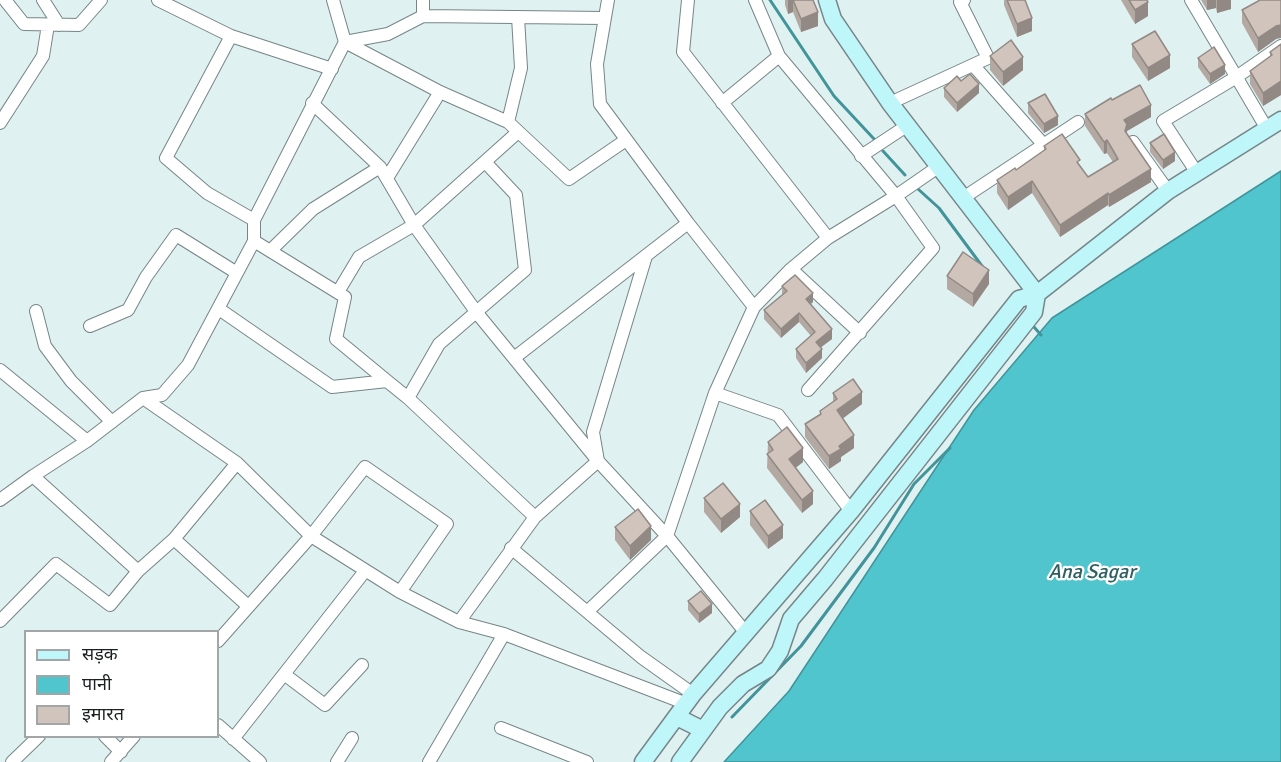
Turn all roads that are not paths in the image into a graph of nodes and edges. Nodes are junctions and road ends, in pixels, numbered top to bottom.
1 (5, 0) edge
2 (43, 0) edge
3 (101, 0) edge
4 (158, 0) edge
5 (333, 0) edge
6 (423, 0) edge
7 (608, 0) edge
8 (688, 0) edge
9 (755, 0) edge
10 (827, 0) edge
11 (1191, 0) edge
12 (961, 1) edge
13 (423, 16) junction
14 (518, 17) junction
15 (605, 18) junction
16 (54, 25) junction
17 (231, 36) junction
18 (345, 42) junction
19 (1281, 46) edge
20 (779, 56) junction
21 (988, 58) junction
22 (973, 65) junction
23 (333, 69) junction
24 (983, 76) junction
25 (1235, 78) junction
26 (440, 92) junction
27 (312, 103) junction
28 (722, 103) junction
29 (890, 103) junction
30 (508, 122) junction
31 (1078, 122) dead end
32 (0, 123) edge
33 (1274, 124) edge
34 (908, 125) junction
35 (518, 132) junction
36 (627, 140) junction
37 (1132, 142) edge
38 (1043, 144) junction
39 (861, 156) junction
40 (486, 163) junction
41 (380, 167) junction
42 (938, 167) junction
43 (1197, 173) junction
44 (387, 178) junction
45 (1168, 191) junction
46 (896, 196) junction
47 (963, 198) junction
48 (254, 220) junction
49 (688, 223) junction
50 (414, 225) junction
51 (828, 238) junction
52 (254, 241) junction
53 (271, 250) junction
54 (646, 256) junction
55 (791, 269) junction
56 (237, 273) junction
57 (638, 282) junction
58 (608, 285) junction
59 (338, 292) junction
60 (1037, 294) junction
61 (754, 307) junction
62 (219, 309) junction
63 (36, 311) dead end
64 (477, 313) junction
65 (1006, 315) junction
66 (90, 326) dead end
67 (1020, 329) junction
68 (860, 333) junction
69 (514, 357) junction
70 (0, 370) edge
71 (387, 381) junction
72 (808, 390) dead end
73 (715, 393) junction
74 (162, 395) junction
75 (143, 398) junction
76 (408, 398) junction
77 (159, 409) junction
78 (112, 422) junction
79 (87, 441) junction
80 (598, 461) junction
81 (237, 463) junction
82 (33, 476) junction
83 (0, 500) edge
84 (851, 511) junction
85 (535, 517) junction
86 (311, 536) junction
87 (667, 536) junction
88 (174, 539) junction
89 (511, 548) junction
90 (138, 571) junction
91 (365, 571) junction
92 (400, 592) junction
93 (248, 606) junction
94 (588, 611) junction
95 (0, 621) edge
96 (459, 622) junction
97 (746, 633) junction
98 (504, 634) junction
99 (219, 640) edge
100 (362, 665) dead end
101 (284, 674) junction
102 (686, 705) junction
103 (219, 726) edge
104 (501, 728) dead end
105 (704, 730) junction
106 (37, 738) edge
107 (107, 738) edge
108 (133, 738) edge
109 (352, 738) dead end
110 (233, 739) junction
111 (121, 752) junction
112 (559, 757) edge
113 (12, 762) edge
114 (111, 762) edge
115 (260, 762) edge
116 (337, 762) edge
117 (429, 762) edge
118 (587, 762) edge
119 (643, 762) edge
120 (680, 762) edge

1 - 16 street
2 - 16 street
3 - 16 street
4 - 17 street
5 - 18 street
6 - 13 street
7 - 15 street
8 - 28 street
9 - 20 street
10 - 29 street
11 - 25 street
12 - 21 street
13 - 14 street
13 - 18 street
14 - 15 street
14 - 30 street
15 - 36 street
16 - 32 street
17 - 23 street
17 - 48 street
18 - 23 street
18 - 26 street
19 - 25 street
20 - 28 street
20 - 39 street
21 - 22 street
21 - 24 street
22 - 24 street
22 - 29 street
23 - 27 street
24 - 38 street
25 - 33 street
25 - 43 street
26 - 30 street
26 - 44 street
27 - 41 street
27 - 48 street
28 - 51 street
29 - 34 street
30 - 35 street
31 - 38 street
33 - 43 street
34 - 39 street
34 - 42 street
35 - 36 street
35 - 40 street
36 - 49 street
37 - 45 street
38 - 47 street
39 - 46 street
40 - 50 street
40 - 64 street
41 - 44 street
41 - 53 street
42 - 46 street
42 - 47 street
43 - 45 street
44 - 50 street
45 - 60 street
46 - 51 street
46 - 68 street
47 - 60 street
48 - 52 street
49 - 54 street
49 - 61 street
50 - 59 street
50 - 64 street
51 - 55 street
52 - 53 street
52 - 56 street
53 - 59 street
54 - 57 street
54 - 58 street
55 - 61 street
55 - 68 street
56 - 62 street
56 - 66 street
57 - 58 street
57 - 80 street
58 - 69 street
59 - 71 street
60 - 65 street
60 - 67 street
61 - 73 street
62 - 71 street
62 - 74 street
63 - 78 street
64 - 69 street
64 - 76 street
65 - 67 street
65 - 84 street
67 - 105 street
68 - 72 street
69 - 80 street
70 - 79 street
71 - 76 street
73 - 84 street
73 - 87 street
74 - 75 street
74 - 77 street
75 - 77 street
75 - 78 street
76 - 85 street
77 - 81 street
78 - 79 street
79 - 82 street
80 - 85 street
80 - 87 street
81 - 86 street
81 - 88 street
82 - 83 street
82 - 90 street
84 - 97 street
85 - 89 street
86 - 91 street
86 - 92 street
86 - 93 street
87 - 94 street
87 - 97 street
88 - 90 street
88 - 93 street
89 - 94 street
89 - 96 street
90 - 95 street
91 - 92 street
91 - 101 street
92 - 96 street
93 - 99 street
94 - 102 street
96 - 98 street
97 - 102 street
98 - 102 street
98 - 117 street
100 - 101 street
101 - 110 street
102 - 105 street
102 - 119 street
103 - 110 street
104 - 112 street
105 - 120 street
106 - 113 street
107 - 111 street
108 - 111 street
109 - 116 street
110 - 115 street
111 - 114 street
112 - 118 street

